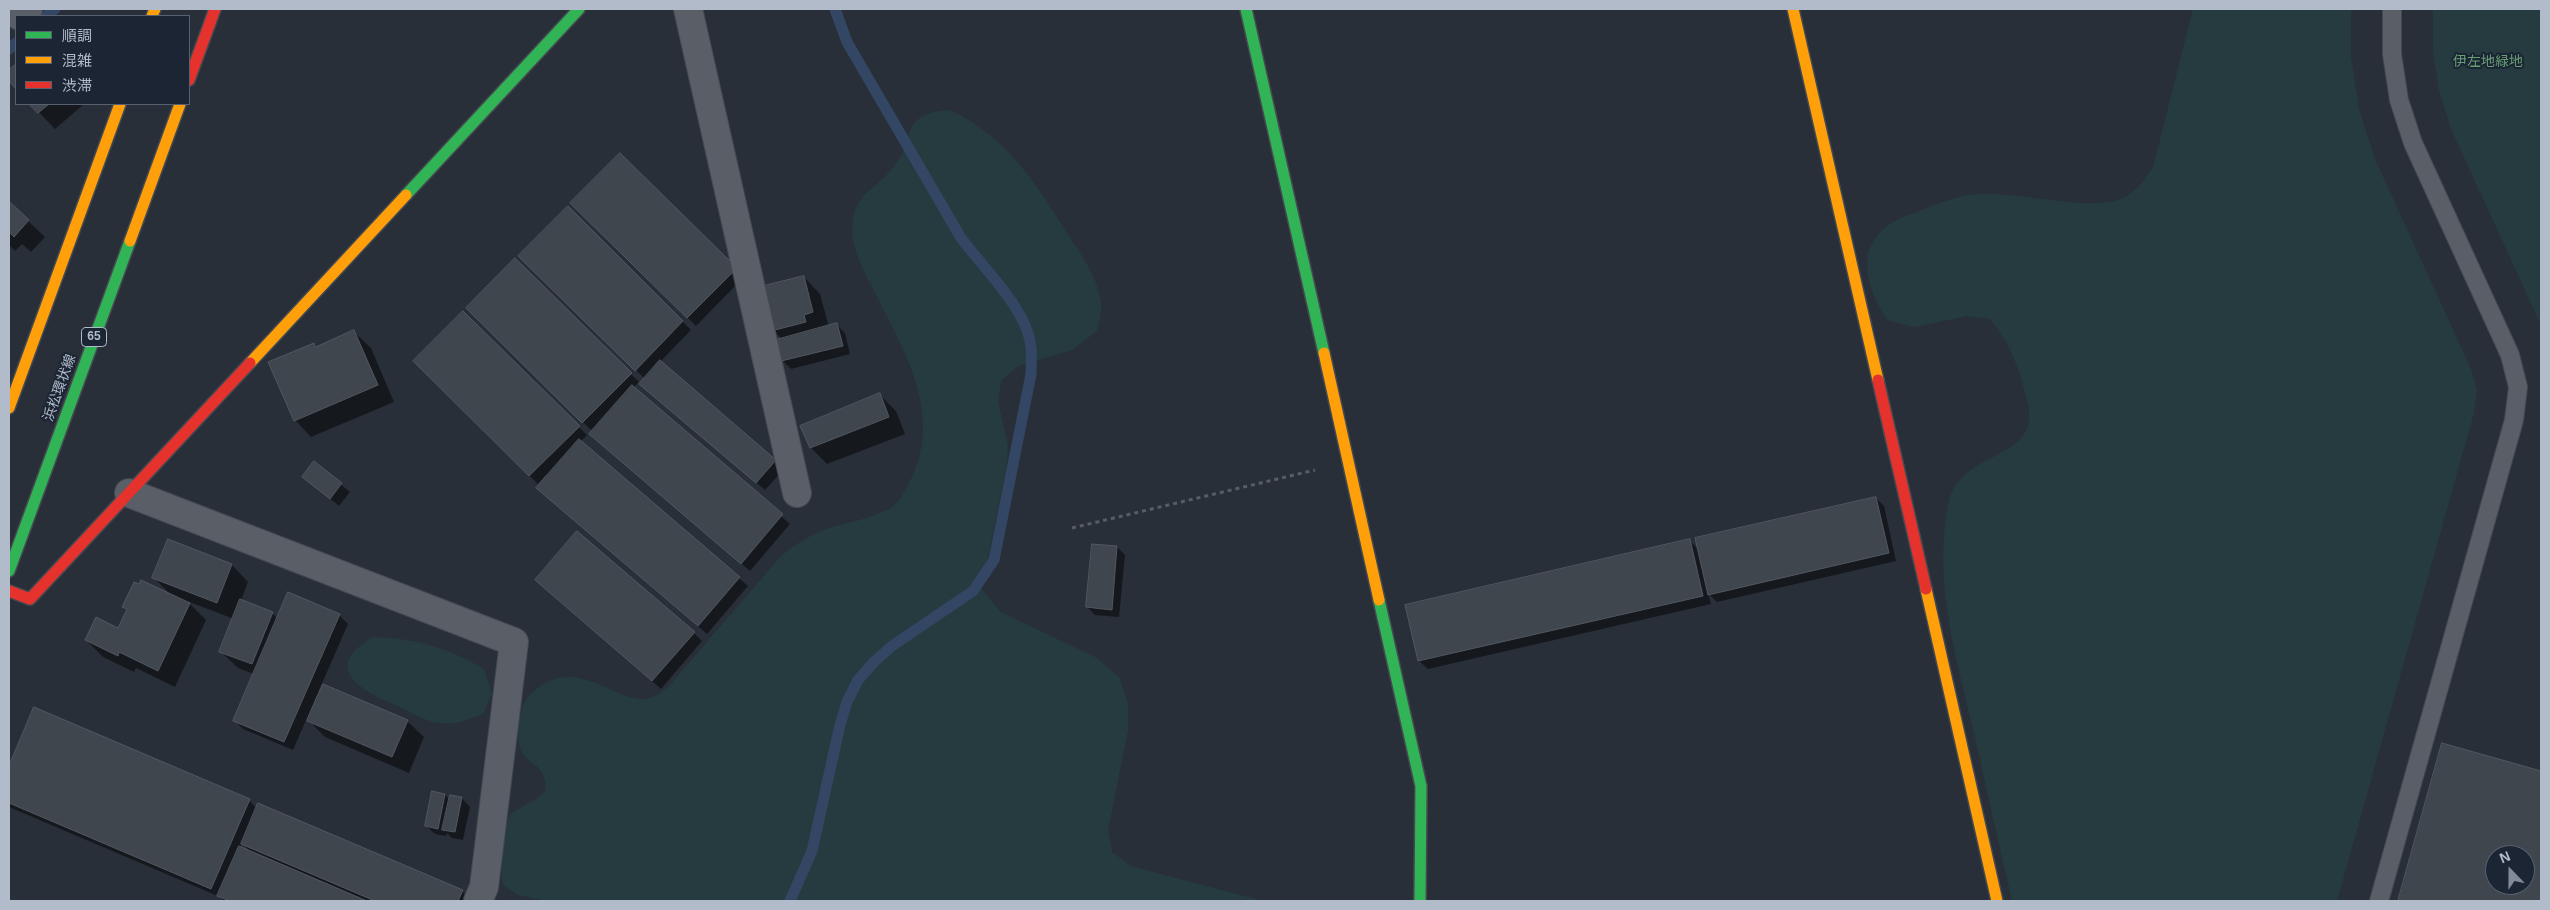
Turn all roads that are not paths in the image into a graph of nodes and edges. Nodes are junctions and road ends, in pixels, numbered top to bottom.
1 (215, 9) edge
2 (579, 9) edge
3 (688, 9) edge
4 (1246, 9) edge
5 (1793, 9) edge
6 (2392, 9) edge
7 (190, 77) edge
8 (120, 105) edge
9 (180, 105) edge
10 (9, 408) edge
11 (129, 493) junction
12 (797, 494) dead end
13 (9, 571) edge
14 (9, 591) edge
15 (478, 901) edge
16 (1420, 901) edge
17 (1997, 901) edge
18 (2379, 901) edge

1 - 7 street
2 - 11 street
3 - 12 street
4 - 16 street
5 - 17 street
6 - 18 lane
8 - 10 street
9 - 13 street, 浜松環状線 / 65
11 - 14 street
11 - 15 street

